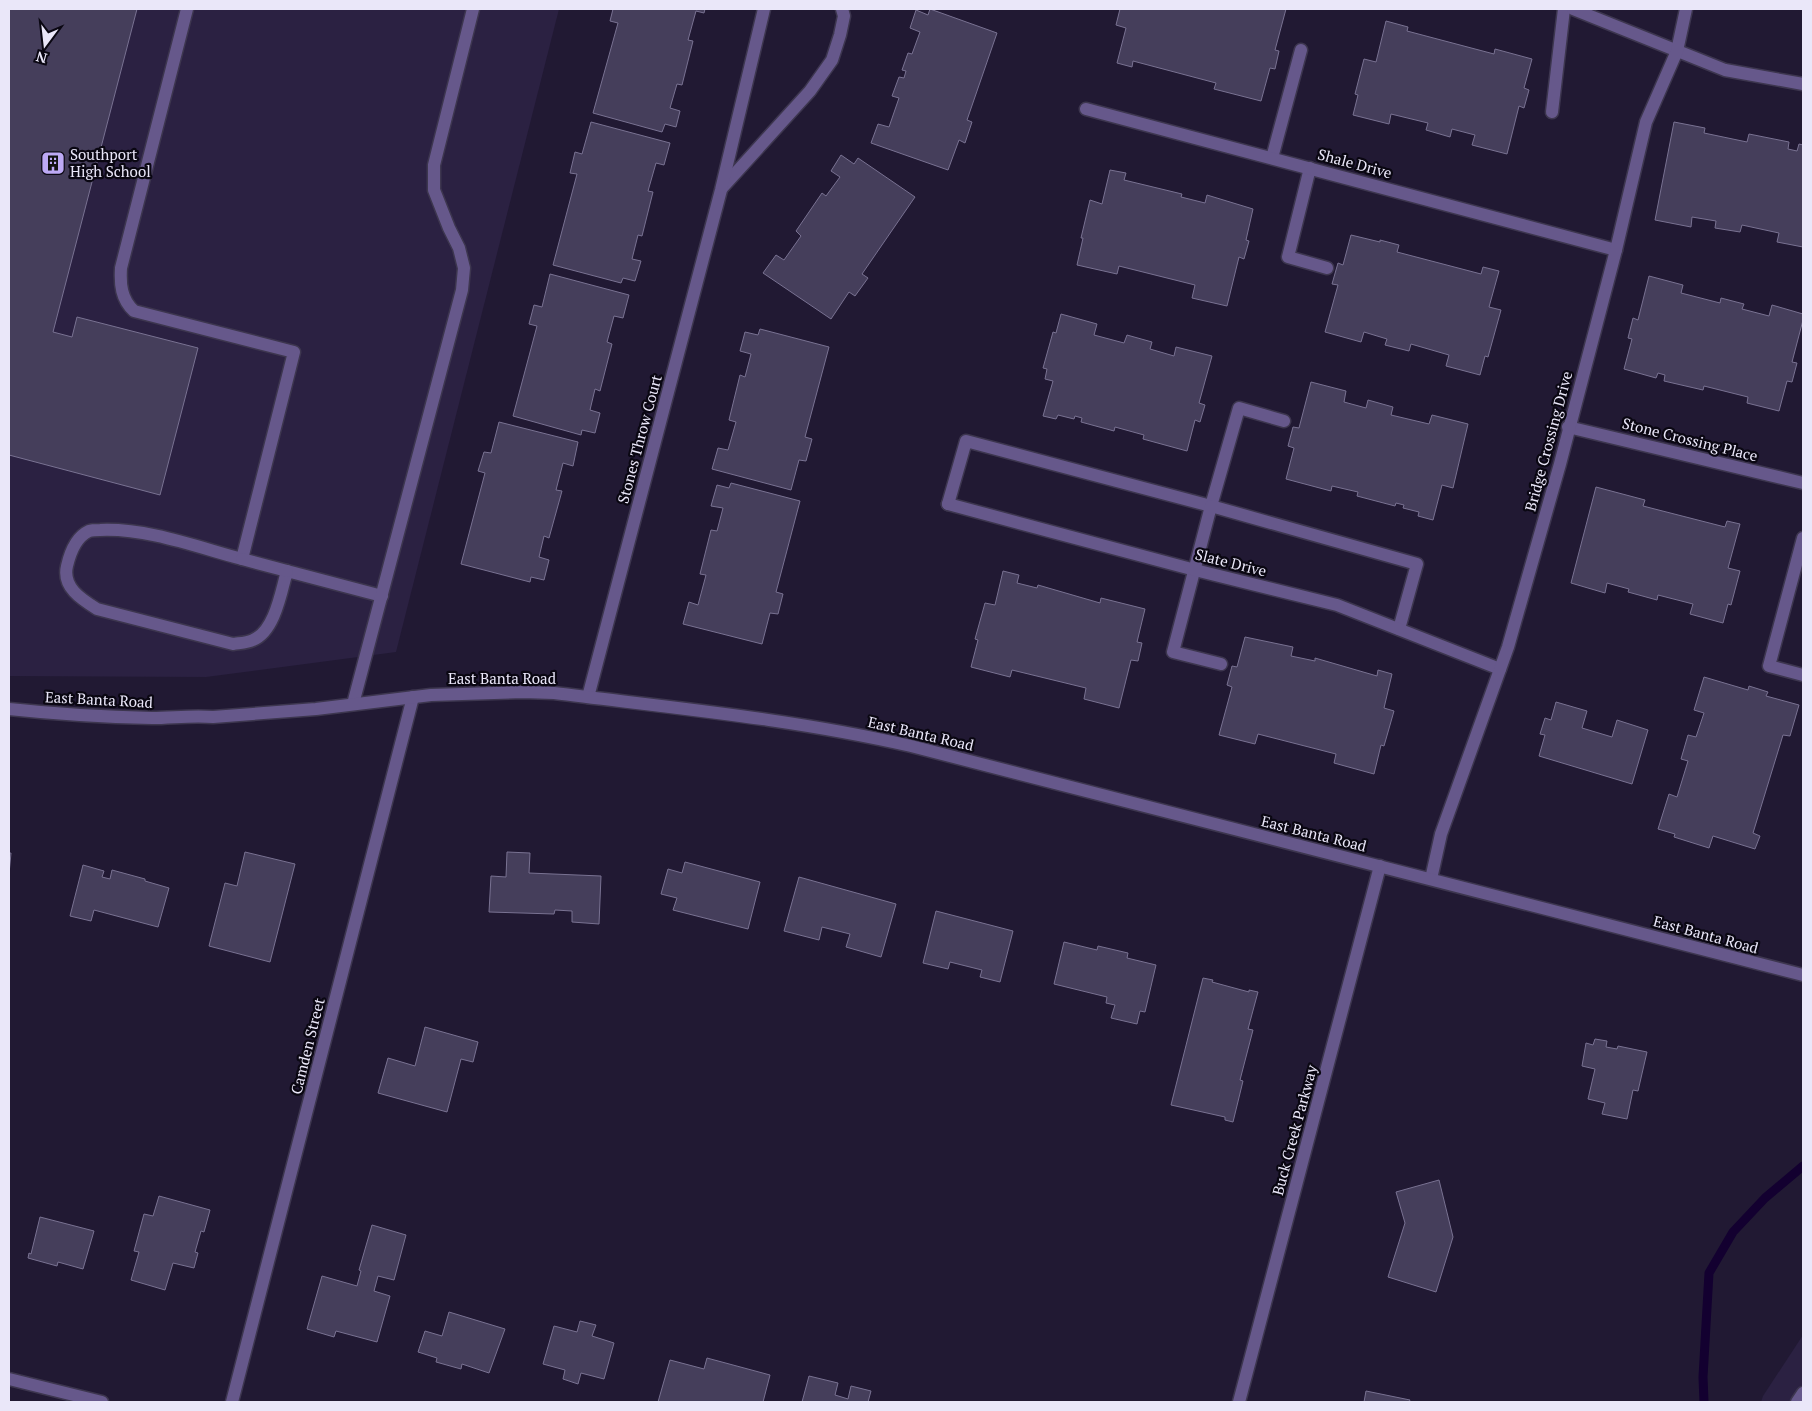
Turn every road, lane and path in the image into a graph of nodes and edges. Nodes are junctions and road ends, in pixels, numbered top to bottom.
1 (187, 9) edge
2 (473, 9) edge
3 (764, 9) edge
4 (842, 9) edge
5 (1564, 9) edge
6 (1573, 9) edge
7 (1686, 9) edge
8 (1301, 50) dead end
9 (1677, 51) junction
10 (1803, 84) edge
11 (1086, 109) dead end
12 (1552, 112) dead end
13 (1272, 158) junction
14 (1310, 168) junction
15 (721, 190) junction
16 (1616, 250) junction
17 (1327, 268) dead end
18 (1284, 421) dead end
19 (1568, 427) junction
20 (1803, 483) edge
21 (1211, 506) junction
22 (1803, 538) edge
23 (242, 559) junction
24 (1195, 570) junction
25 (287, 571) junction
26 (382, 596) junction
27 (1398, 629) junction
28 (1221, 664) dead end
29 (1500, 668) junction
30 (1803, 675) edge
31 (413, 697) junction
32 (588, 697) junction
33 (353, 704) junction
34 (9, 709) edge
35 (1380, 866) junction
36 (1430, 879) junction
37 (1803, 976) edge
38 (9, 1379) edge
39 (1803, 1393) edge
40 (102, 1402) edge
41 (232, 1402) edge
42 (1239, 1402) edge
43 (1797, 1402) edge

1 - 23 street
2 - 26 street
3 - 15 street, Stones Throw Court
4 - 15 street, Stones Throw Court
5 - 12 street
6 - 9 street
7 - 9 street, Bridge Crossing Drive
8 - 13 street
9 - 10 street
9 - 16 street, Bridge Crossing Drive
11 - 13 street, Shale Drive
13 - 14 street, Shale Drive
14 - 16 street, Shale Drive
14 - 17 street
15 - 32 street, Stones Throw Court
16 - 19 street, Bridge Crossing Drive
18 - 21 street
19 - 20 street, Stone Crossing Place
19 - 29 street, Bridge Crossing Drive
21 - 24 street
21 - 24 street, Slate Drive
21 - 27 street
22 - 30 street
23 - 25 street
23 - 25 street
24 - 27 street, Slate Drive
24 - 28 street
25 - 26 street
26 - 33 street
27 - 29 street, Slate Drive
29 - 36 street, Bridge Crossing Drive
31 - 32 street, East Banta Road
31 - 33 street, East Banta Road
31 - 41 street, Camden Street
32 - 35 street, East Banta Road
33 - 34 street, East Banta Road
35 - 36 street, East Banta Road
35 - 42 street, Buck Creek Parkway
36 - 37 street, East Banta Road
38 - 40 street
39 - 43 street

